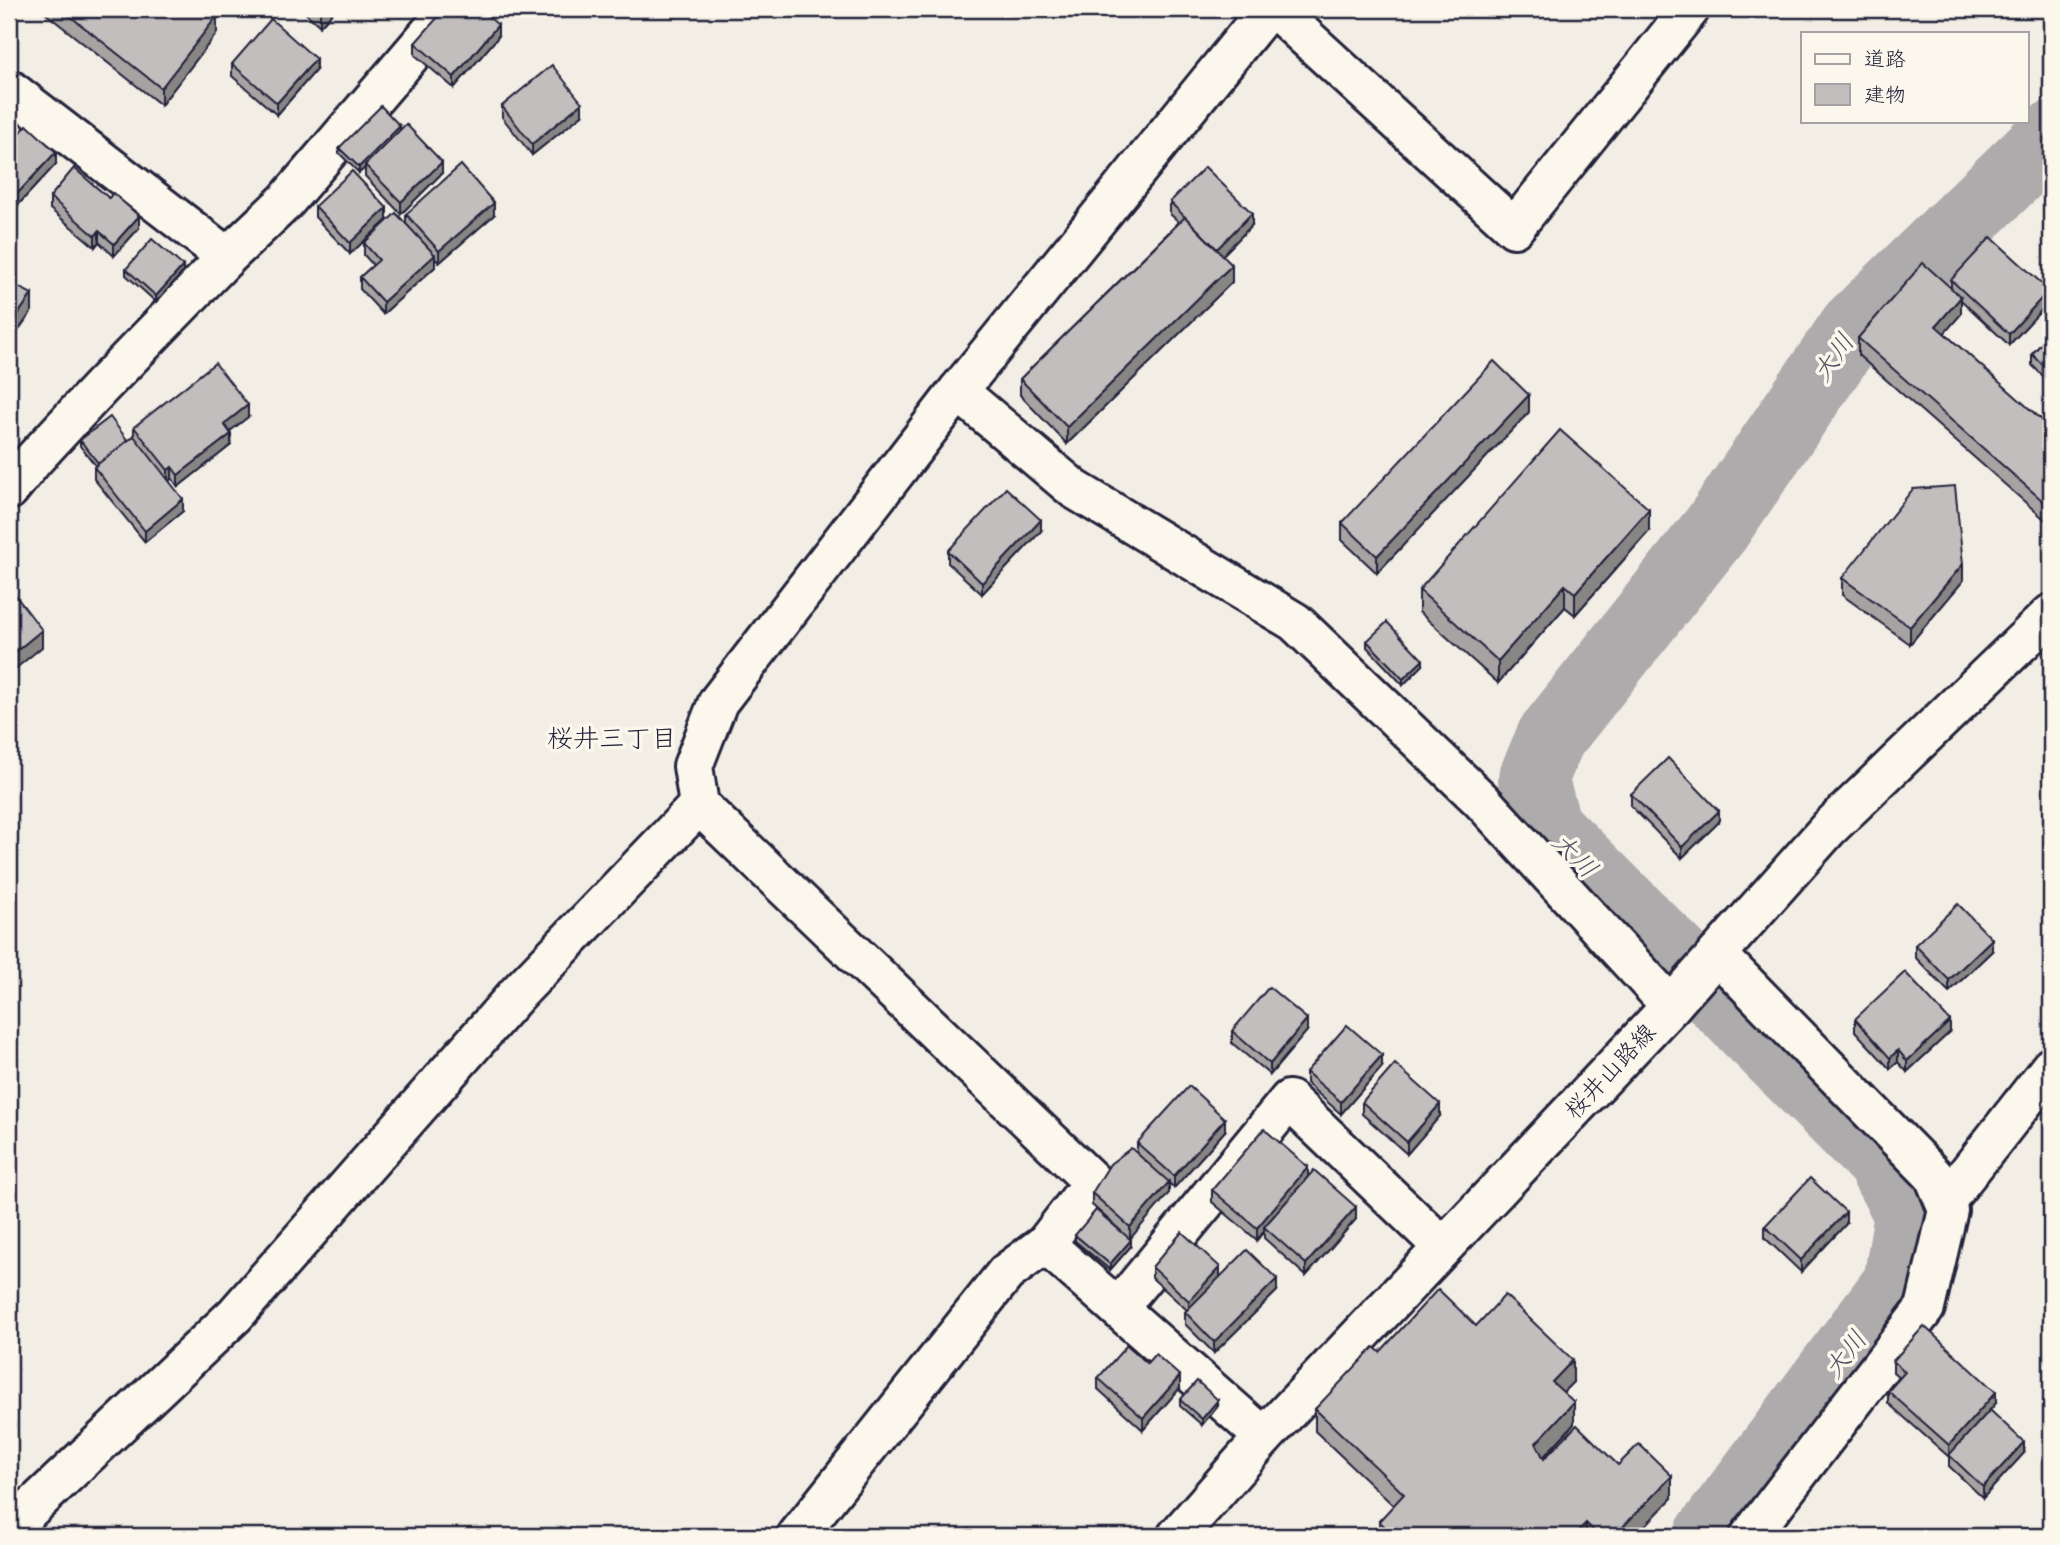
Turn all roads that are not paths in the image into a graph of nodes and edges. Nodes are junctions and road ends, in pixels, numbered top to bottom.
1 (1268, 9) edge
2 (1275, 9) edge
3 (1690, 9) edge
4 (443, 11) edge
5 (9, 89) edge
6 (226, 257) junction
7 (958, 391) junction
8 (9, 490) edge
9 (2051, 614) edge
10 (699, 805) junction
11 (1717, 954) junction
12 (1671, 1006) junction
13 (2051, 1068) edge
14 (1945, 1202) junction
15 (1045, 1244) junction
16 (1443, 1247) junction
17 (1118, 1308) junction
18 (1264, 1437) junction
19 (9, 1529) edge
20 (797, 1536) edge
21 (1177, 1536) edge
22 (1750, 1536) edge

1 - 7 street
2 - 3 street
4 - 6 street
5 - 6 street
6 - 8 street
7 - 10 street
7 - 12 street
9 - 11 street, 桜井山路線
10 - 15 street
10 - 19 street
11 - 12 street, 桜井山路線
11 - 14 street
12 - 16 street, 桜井山路線
13 - 14 street
14 - 22 street
15 - 17 street
15 - 20 street
16 - 17 street
16 - 18 street, 桜井山路線
17 - 18 street
18 - 21 street, 桜井山路線

